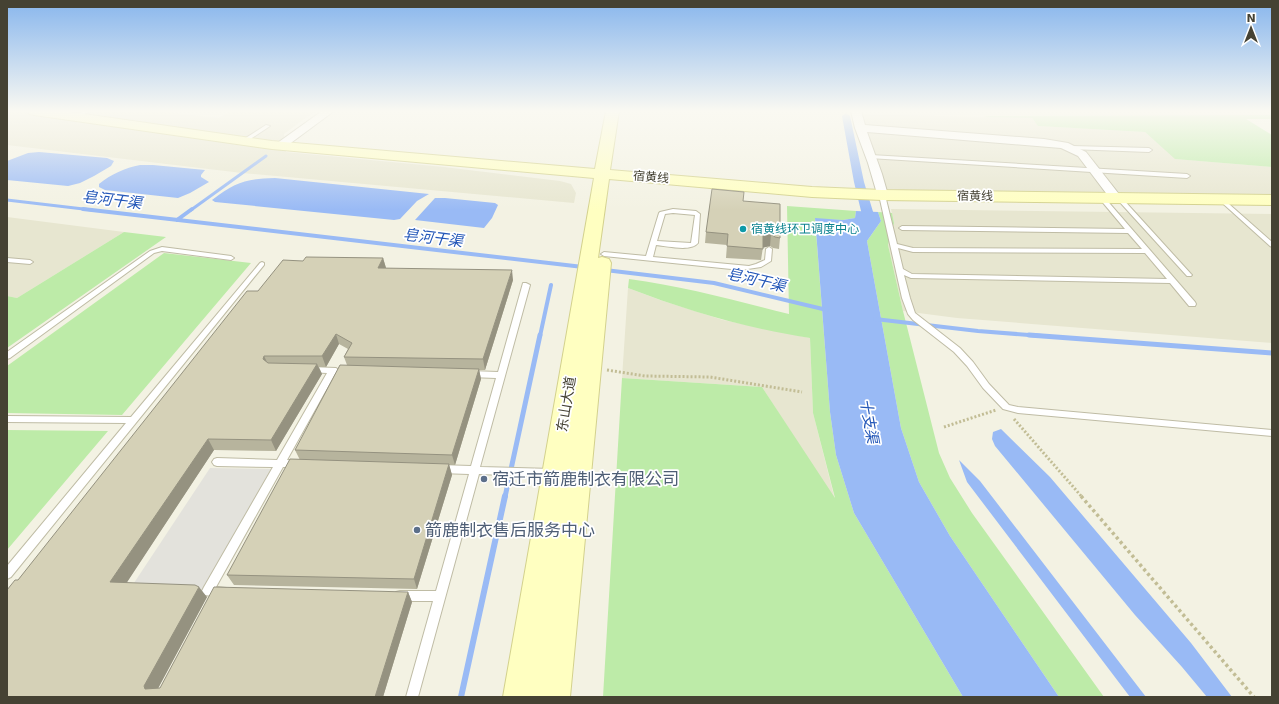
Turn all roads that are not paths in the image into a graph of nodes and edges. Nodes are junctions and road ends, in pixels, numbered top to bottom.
1 (265, 144) edge
2 (283, 144) edge
3 (610, 144) edge
4 (616, 144) edge
5 (866, 144) edge
6 (1053, 144) edge
7 (280, 146) junction
8 (1072, 148) junction
9 (1149, 150) dead end
10 (871, 157) junction
11 (1094, 170) junction
12 (608, 173) junction
13 (1187, 176) dead end
14 (878, 195) junction
15 (1112, 198) junction
16 (1221, 199) junction
17 (1272, 200) edge
18 (902, 228) dead end
19 (1130, 231) junction
20 (654, 243) junction
21 (894, 245) junction
22 (1272, 245) edge
23 (769, 249) dead end
24 (1148, 252) junction
25 (231, 258) dead end
26 (649, 259) junction
27 (7, 260) edge
28 (30, 262) dead end
29 (262, 264) dead end
30 (596, 266) junction
31 (900, 270) junction
32 (1189, 275) dead end
33 (1173, 281) junction
34 (526, 285) dead end
35 (1192, 304) dead end
36 (7, 356) edge
37 (303, 370) edge
38 (332, 371) junction
39 (348, 371) edge
40 (463, 374) edge
41 (501, 375) junction
42 (7, 419) edge
43 (134, 420) junction
44 (1272, 433) edge
45 (217, 462) dead end
46 (280, 464) junction
47 (311, 465) edge
48 (428, 469) edge
49 (475, 470) junction
50 (567, 473) junction
51 (7, 574) edge
52 (218, 591) junction
53 (234, 592) edge
54 (392, 595) edge
55 (440, 596) junction
56 (211, 605) edge
57 (412, 697) edge
58 (520, 697) edge
59 (553, 697) edge

1 - 7 main road, 宿黄线
2 - 7 street
3 - 12 main road, 东山大道
4 - 12 main road, 东山大道
5 - 10 street
6 - 8 street
7 - 12 main road, 宿黄线
8 - 9 lane
8 - 11 street
10 - 11 lane
10 - 14 street
11 - 13 lane
11 - 15 street
12 - 14 main road, 宿黄线
12 - 30 main road, 东山大道
14 - 15 main road, 宿黄线
14 - 21 lane
15 - 16 main road, 宿黄线
15 - 19 lane
15 - 32 lane
16 - 17 main road, 宿黄线
16 - 22 lane
18 - 19 lane
19 - 24 lane
20 - 20 lane
20 - 26 lane
21 - 24 lane
21 - 31 lane
23 - 26 lane
24 - 33 lane
25 - 36 lane
26 - 30 lane
27 - 28 lane
29 - 43 lane
30 - 50 main road, 东山大道
30 - 50 main road, 东山大道
31 - 33 lane
31 - 44 lane
33 - 35 lane
34 - 41 lane
37 - 38 lane
38 - 39 lane
38 - 46 lane
40 - 41 lane
41 - 49 lane
42 - 43 lane
43 - 51 lane
45 - 46 lane
46 - 47 lane
46 - 52 lane
48 - 49 lane
49 - 50 lane
49 - 55 lane
50 - 58 main road, 东山大道
50 - 59 main road, 东山大道
52 - 53 lane
52 - 56 lane
54 - 55 lane
55 - 57 lane

